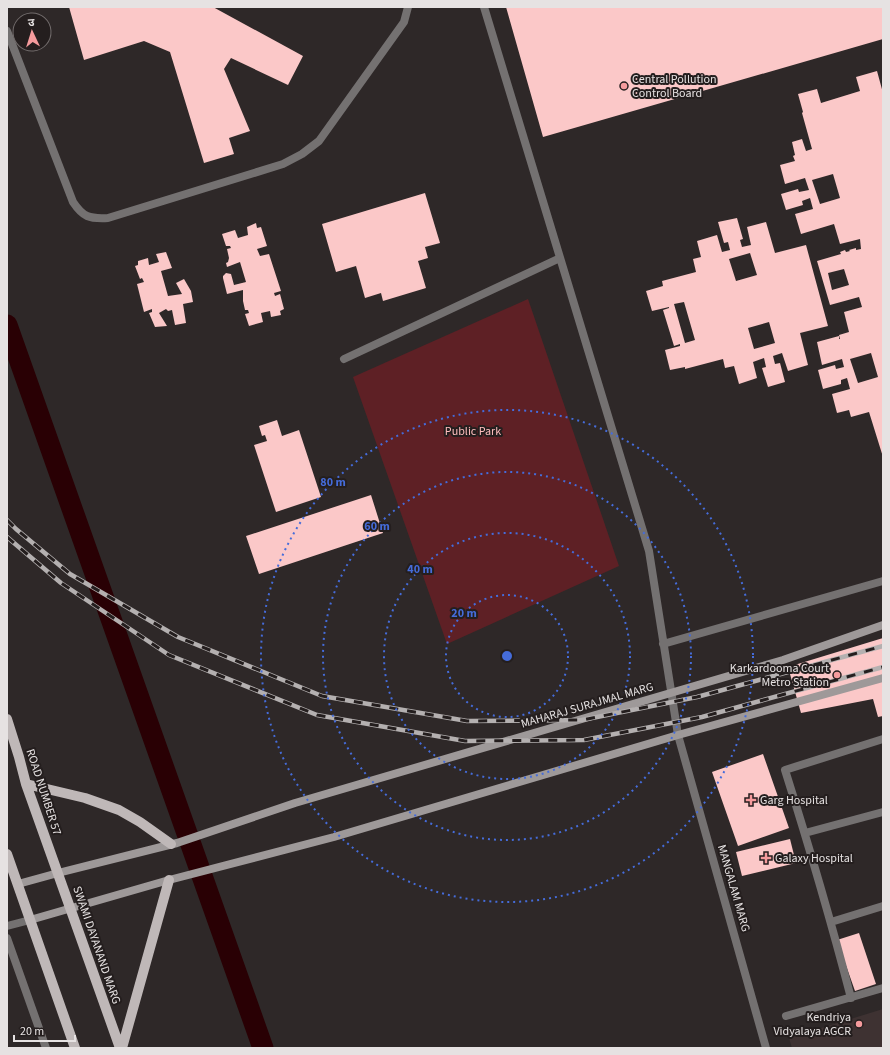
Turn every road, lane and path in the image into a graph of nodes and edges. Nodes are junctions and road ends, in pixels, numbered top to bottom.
1 (408, 7) edge
2 (484, 7) edge
3 (7, 31) edge
4 (560, 258) junction
5 (344, 359) dead end
6 (883, 581) edge
7 (883, 625) edge
8 (664, 644) junction
9 (883, 678) edge
10 (671, 693) junction
11 (7, 719) edge
12 (678, 735) junction
13 (883, 739) edge
14 (26, 784) junction
15 (883, 812) edge
16 (804, 833) junction
17 (174, 844) junction
18 (7, 854) edge
19 (58, 873) junction
20 (169, 880) junction
21 (18, 884) junction
22 (883, 906) edge
23 (70, 908) junction
24 (30, 920) junction
25 (831, 922) junction
26 (7, 926) edge
27 (7, 938) edge
28 (883, 988) edge
29 (851, 998) junction
30 (786, 1016) dead end
31 (46, 1048) edge
32 (75, 1048) edge
33 (120, 1048) edge
34 (766, 1048) edge

1 - 3 street
2 - 4 street, MANGALAM MARG
4 - 5 street
4 - 8 street, MANGALAM MARG
6 - 8 street
7 - 10 main road, MAHARAJ SURAJMAL MARG
8 - 10 street, MANGALAM MARG
9 - 12 main road
10 - 12 street, MANGALAM MARG
10 - 17 main road, MAHARAJ SURAJMAL MARG
11 - 14 main road, ROAD NUMBER 57
12 - 20 main road
12 - 34 street, MANGALAM MARG
13 - 16 street
14 - 17 main road
14 - 19 main road, ROAD NUMBER 57
15 - 16 street
16 - 25 street
17 - 19 main road, MAHARAJ SURAJMAL MARG
18 - 21 main road
19 - 21 main road, MAHARAJ SURAJMAL MARG
19 - 23 main road, SWAMI DAYANAND MARG
20 - 23 main road
20 - 33 main road
21 - 24 main road
22 - 25 street
23 - 24 main road
23 - 33 main road, SWAMI DAYANAND MARG
24 - 26 street
24 - 32 main road
25 - 29 street
27 - 31 street
28 - 29 street
29 - 30 street

